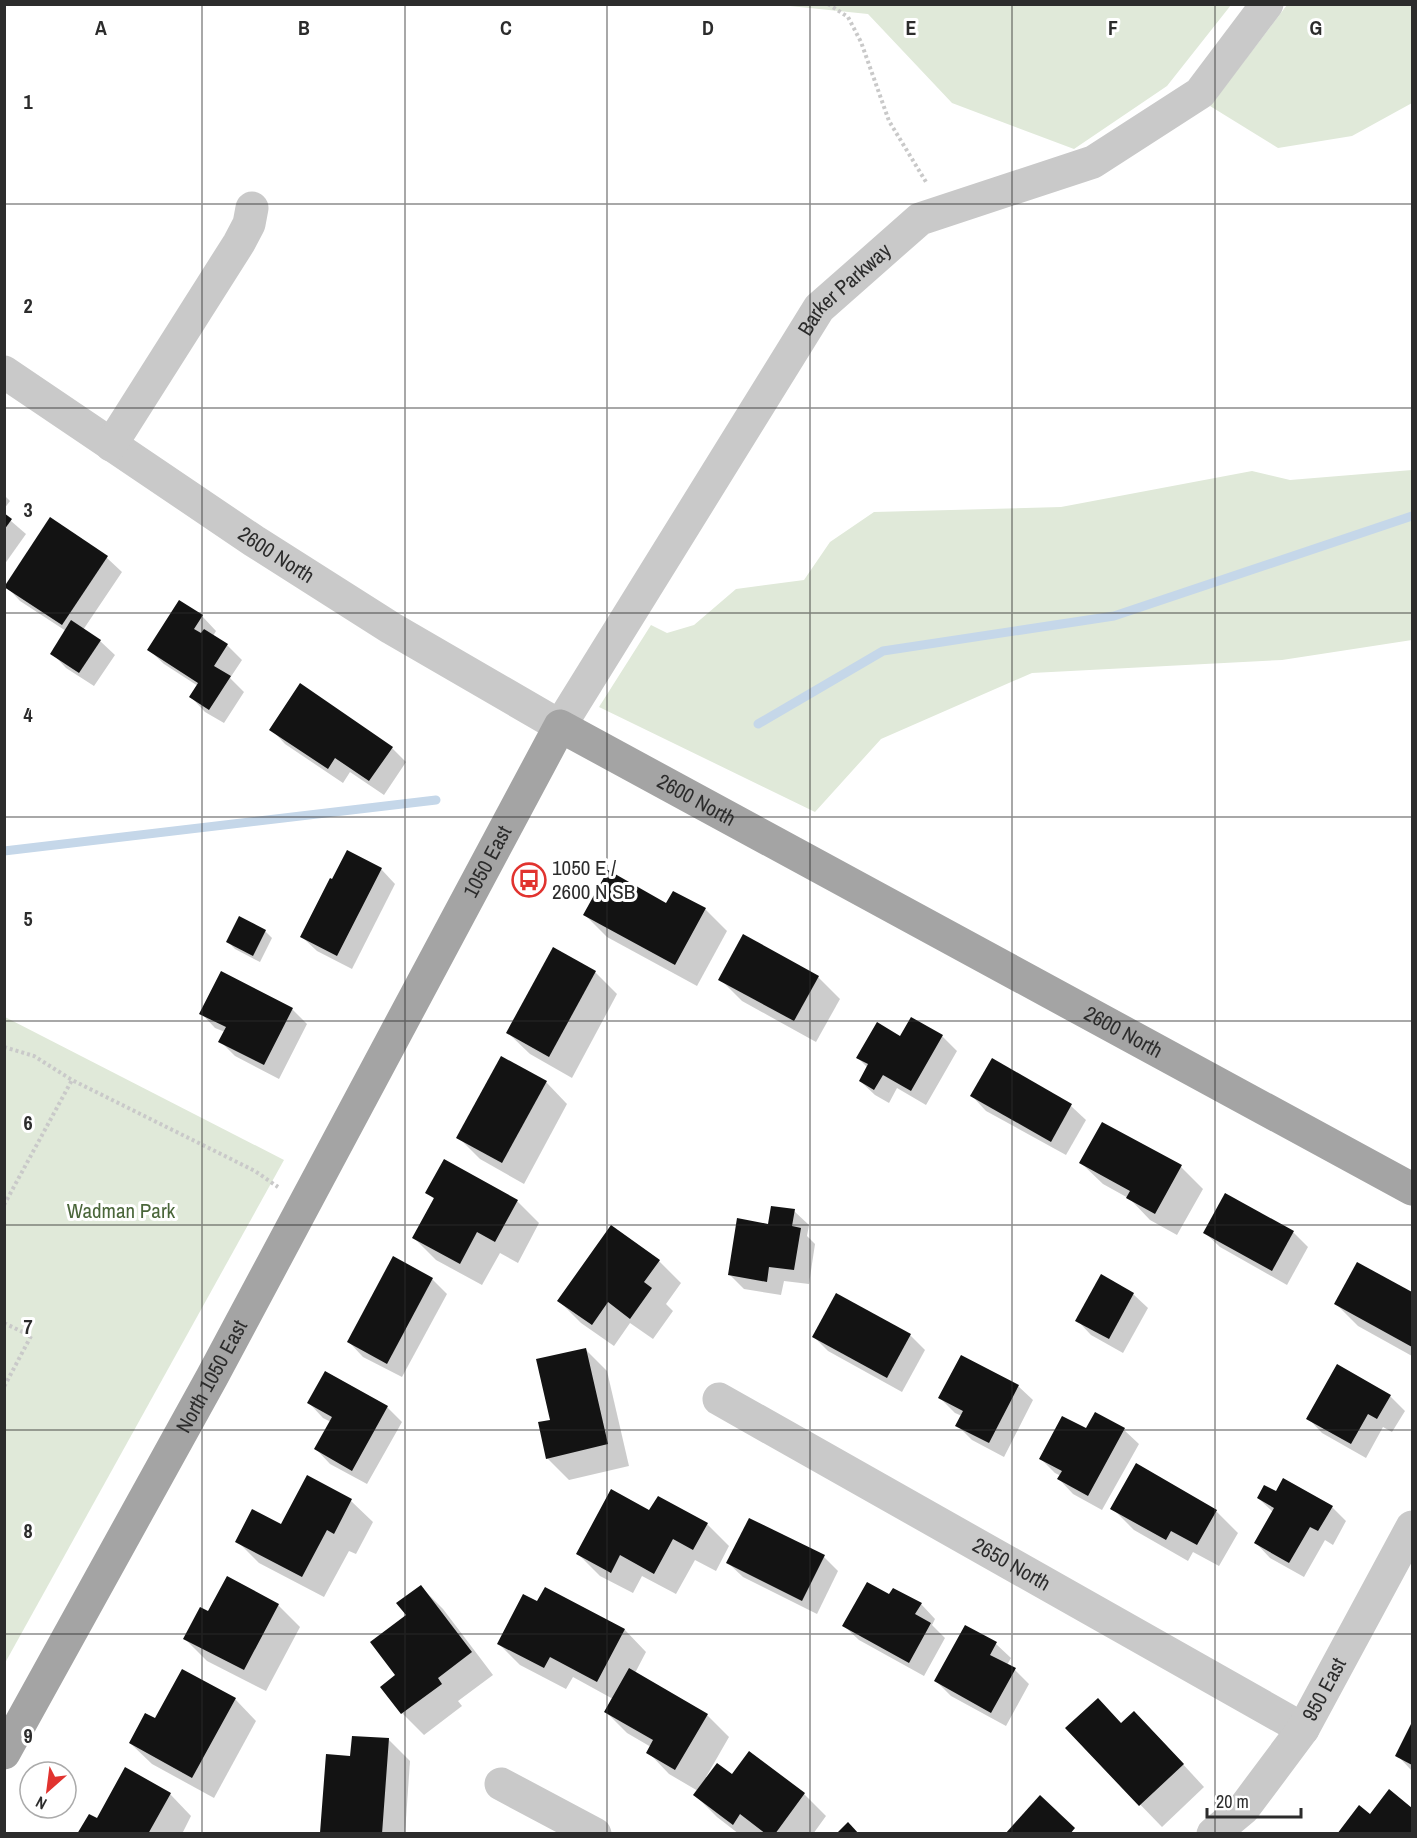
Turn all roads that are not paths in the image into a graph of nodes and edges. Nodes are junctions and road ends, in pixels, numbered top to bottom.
1 (1267, 4) edge
2 (252, 208) dead end
3 (4, 372) edge
4 (111, 445) junction
5 (560, 726) junction
6 (415, 998) joint
7 (1413, 1189) edge
8 (719, 1399) dead end
9 (1413, 1527) edge
10 (1303, 1728) junction
11 (4, 1753) edge
12 (501, 1784) dead end
13 (595, 1833) edge
14 (1213, 1833) edge

1 - 5 street, Barker Parkway
2 - 4 street
3 - 4 street, 2600 North
4 - 5 street, 2600 North
5 - 6 main road, 1050 East
5 - 7 main road, 2600 North
6 - 11 main road, North 1050 East
8 - 10 street, 2650 North
9 - 10 street, 950 East
10 - 14 street, 950 East
12 - 13 street

